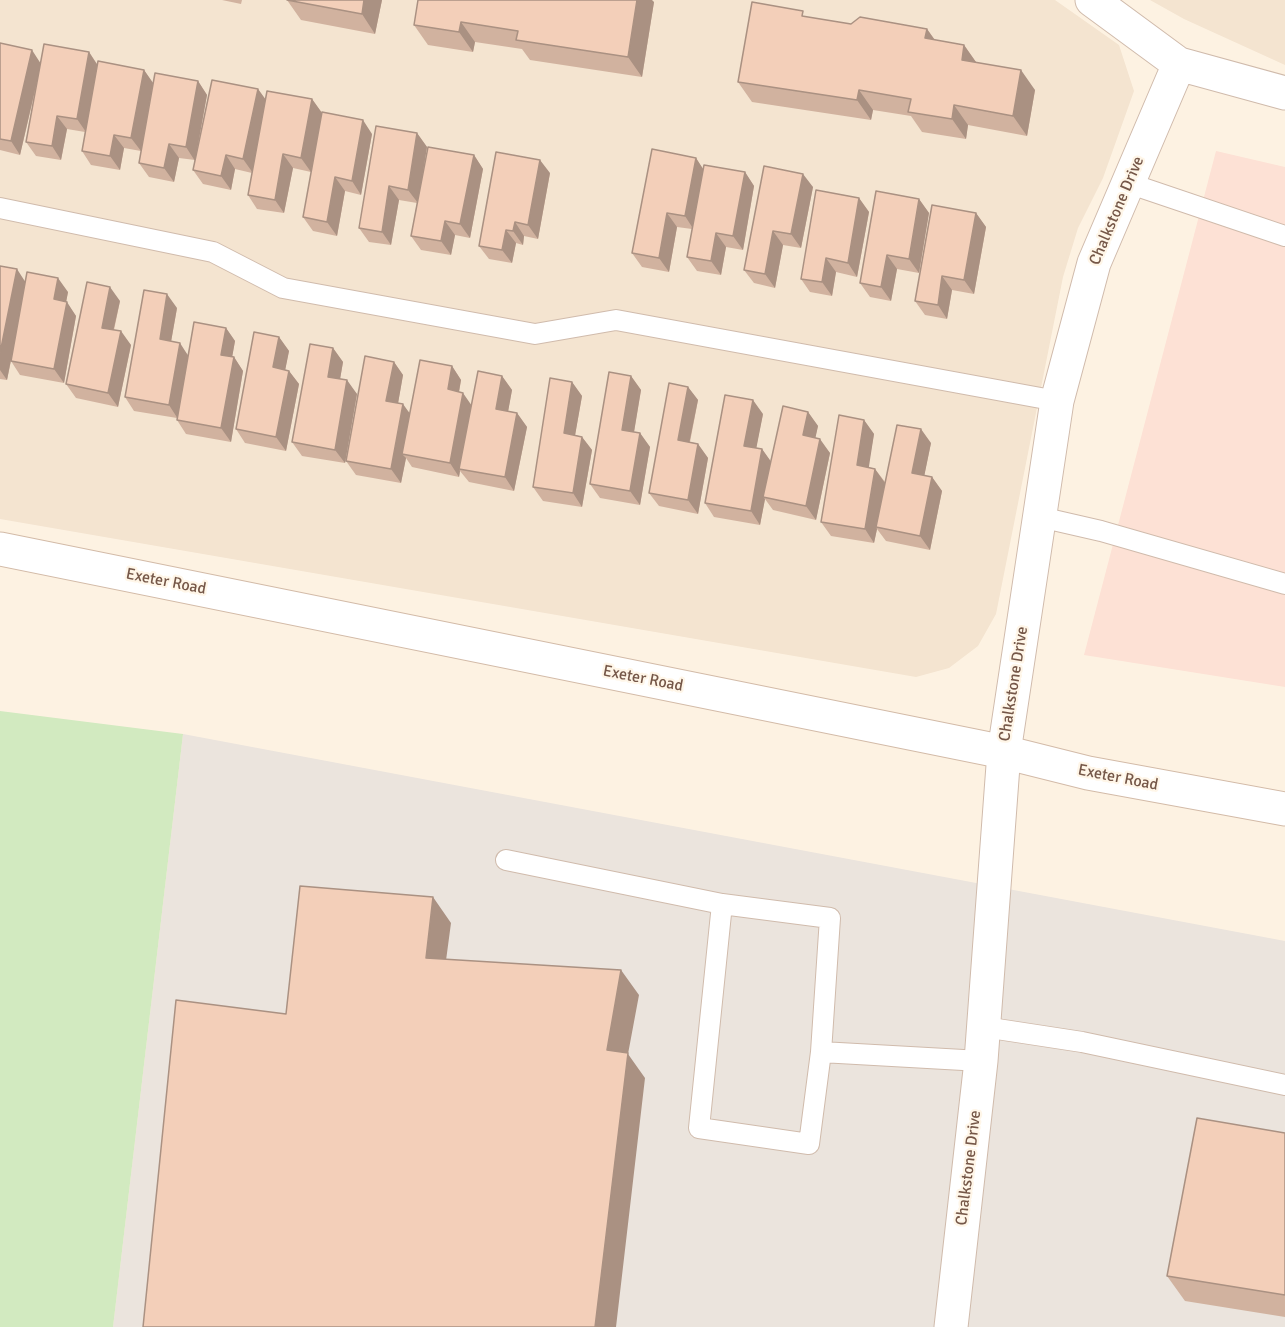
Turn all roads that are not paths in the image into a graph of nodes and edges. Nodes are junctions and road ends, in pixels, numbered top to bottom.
1 (1092, 0) edge
2 (1179, 64) junction
3 (1285, 93) edge
4 (1128, 183) junction
5 (0, 208) edge
6 (1285, 236) edge
7 (1057, 401) junction
8 (1040, 517) junction
9 (0, 549) edge
10 (1285, 584) edge
11 (1004, 752) junction
12 (1285, 809) edge
13 (506, 860) dead end
14 (722, 904) junction
15 (984, 1027) junction
16 (821, 1052) junction
17 (981, 1061) junction
18 (1285, 1085) edge
19 (951, 1327) edge

1 - 2 street
2 - 3 street
2 - 4 street, Chalkstone Drive
4 - 6 lane
4 - 7 street, Chalkstone Drive
5 - 7 lane
7 - 8 street, Chalkstone Drive
8 - 10 lane
8 - 11 street, Chalkstone Drive
9 - 11 street, Exeter Road
11 - 12 street, Exeter Road
11 - 15 street, Chalkstone Drive
13 - 14 lane
14 - 16 lane
14 - 16 lane
15 - 17 street, Chalkstone Drive
15 - 18 lane
16 - 17 lane
17 - 19 street, Chalkstone Drive

